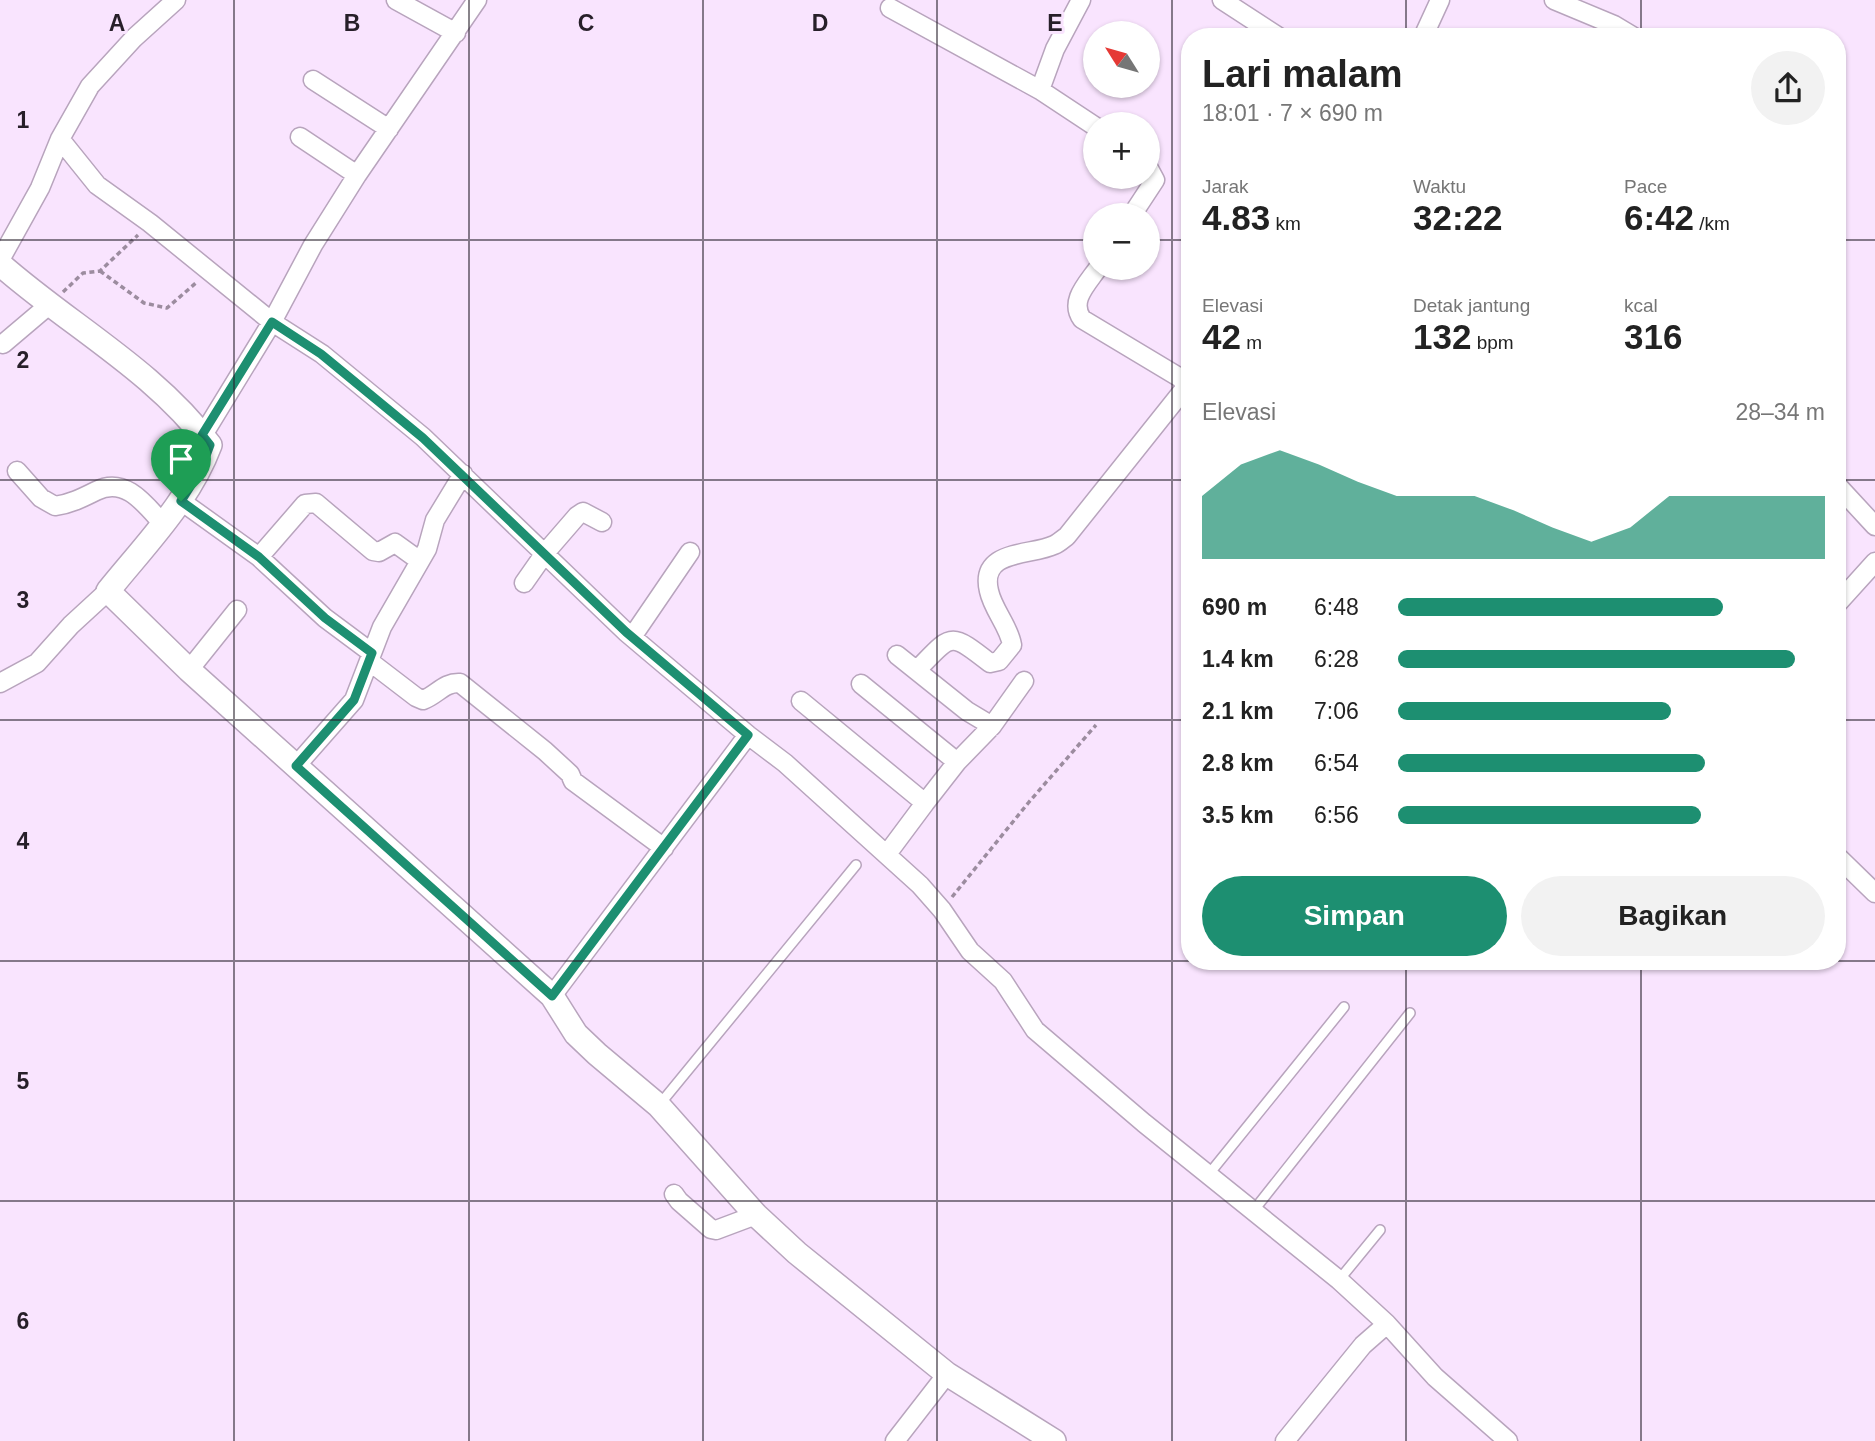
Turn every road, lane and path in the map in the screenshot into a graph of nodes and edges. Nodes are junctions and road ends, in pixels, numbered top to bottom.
1 (176, 0) edge
2 (396, 0) edge
3 (477, 0) edge
4 (1081, 0) edge
5 (1222, 0) edge
6 (1440, 0) edge
7 (1555, 0) edge
8 (886, 3) edge
9 (1265, 28) edge
10 (1427, 28) edge
11 (1606, 28) edge
12 (456, 33) junction
13 (313, 80) dead end
14 (1041, 90) junction
15 (1083, 118) edge
16 (390, 130) junction
17 (300, 137) dead end
18 (60, 139) junction
19 (357, 175) junction
20 (150, 223) junction
21 (0, 262) edge
22 (100, 271) junction
23 (208, 271) junction
24 (1090, 280) edge
25 (49, 305) junction
26 (272, 322) junction
27 (3, 344) dead end
28 (1181, 378) edge
29 (1181, 393) edge
30 (202, 435) junction
31 (17, 471) dead end
32 (463, 474) junction
33 (1846, 495) edge
34 (181, 501) junction
35 (602, 522) dead end
36 (163, 524) junction
37 (1875, 526) edge
38 (690, 552) dead end
39 (545, 553) junction
40 (259, 557) junction
41 (420, 561) junction
42 (1875, 562) edge
43 (524, 583) dead end
44 (108, 591) junction
45 (1846, 594) edge
46 (237, 610) dead end
47 (632, 637) junction
48 (897, 655) dead end
49 (371, 657) junction
50 (189, 670) junction
51 (917, 670) junction
52 (1024, 681) dead end
53 (0, 683) edge
54 (862, 684) dead end
55 (800, 701) dead end
56 (1096, 725) dead end
57 (992, 726) junction
58 (748, 735) junction
59 (957, 762) junction
60 (296, 766) junction
61 (925, 803) junction
62 (664, 848) junction
63 (887, 854) junction
64 (856, 865) dead end
65 (1846, 865) edge
66 (1875, 893) edge
67 (942, 910) junction
68 (552, 996) junction
69 (1344, 1007) dead end
70 (1410, 1013) dead end
71 (659, 1105) junction
72 (1209, 1174) junction
73 (674, 1194) dead end
74 (1254, 1210) junction
75 (756, 1215) junction
76 (1380, 1230) dead end
77 (1339, 1280) junction
78 (1387, 1324) junction
79 (947, 1374) junction
80 (895, 1441) edge
81 (1054, 1441) edge
82 (1286, 1441) edge
83 (1508, 1441) edge

1 - 18 street
2 - 12 street
3 - 12 street
4 - 14 street
5 - 9 street
6 - 10 street
7 - 11 street
8 - 14 street
12 - 16 street
13 - 16 street
14 - 15 street
16 - 19 street
17 - 19 street
18 - 20 street
18 - 21 street
19 - 26 street
20 - 22 path
20 - 23 street
21 - 25 street
22 - 23 path
22 - 25 path
23 - 26 street
24 - 28 street
25 - 27 street
25 - 30 street
26 - 30 street
26 - 32 street
29 - 51 street
30 - 34 street
31 - 36 street
32 - 39 street
32 - 41 street
33 - 37 street
34 - 36 street
34 - 40 street
35 - 39 street
36 - 44 street
38 - 47 street
39 - 43 street
39 - 47 street
40 - 41 street
40 - 49 street
41 - 49 street
42 - 45 street
44 - 50 street
44 - 53 street
46 - 50 street
47 - 58 street
48 - 51 street
49 - 60 street
49 - 62 street
50 - 60 street
51 - 57 street
52 - 57 street
54 - 59 street
55 - 61 street
56 - 67 path
57 - 59 street
58 - 62 street
58 - 63 street
59 - 61 street
60 - 68 street
61 - 63 street
62 - 68 street
63 - 67 street
64 - 71 lane
65 - 66 street
67 - 72 street
68 - 71 street
69 - 72 lane
70 - 74 lane
71 - 75 street
72 - 74 street
73 - 75 street
74 - 77 street
75 - 79 street
76 - 77 lane
77 - 78 street
78 - 82 street
78 - 83 street
79 - 80 street
79 - 81 street

